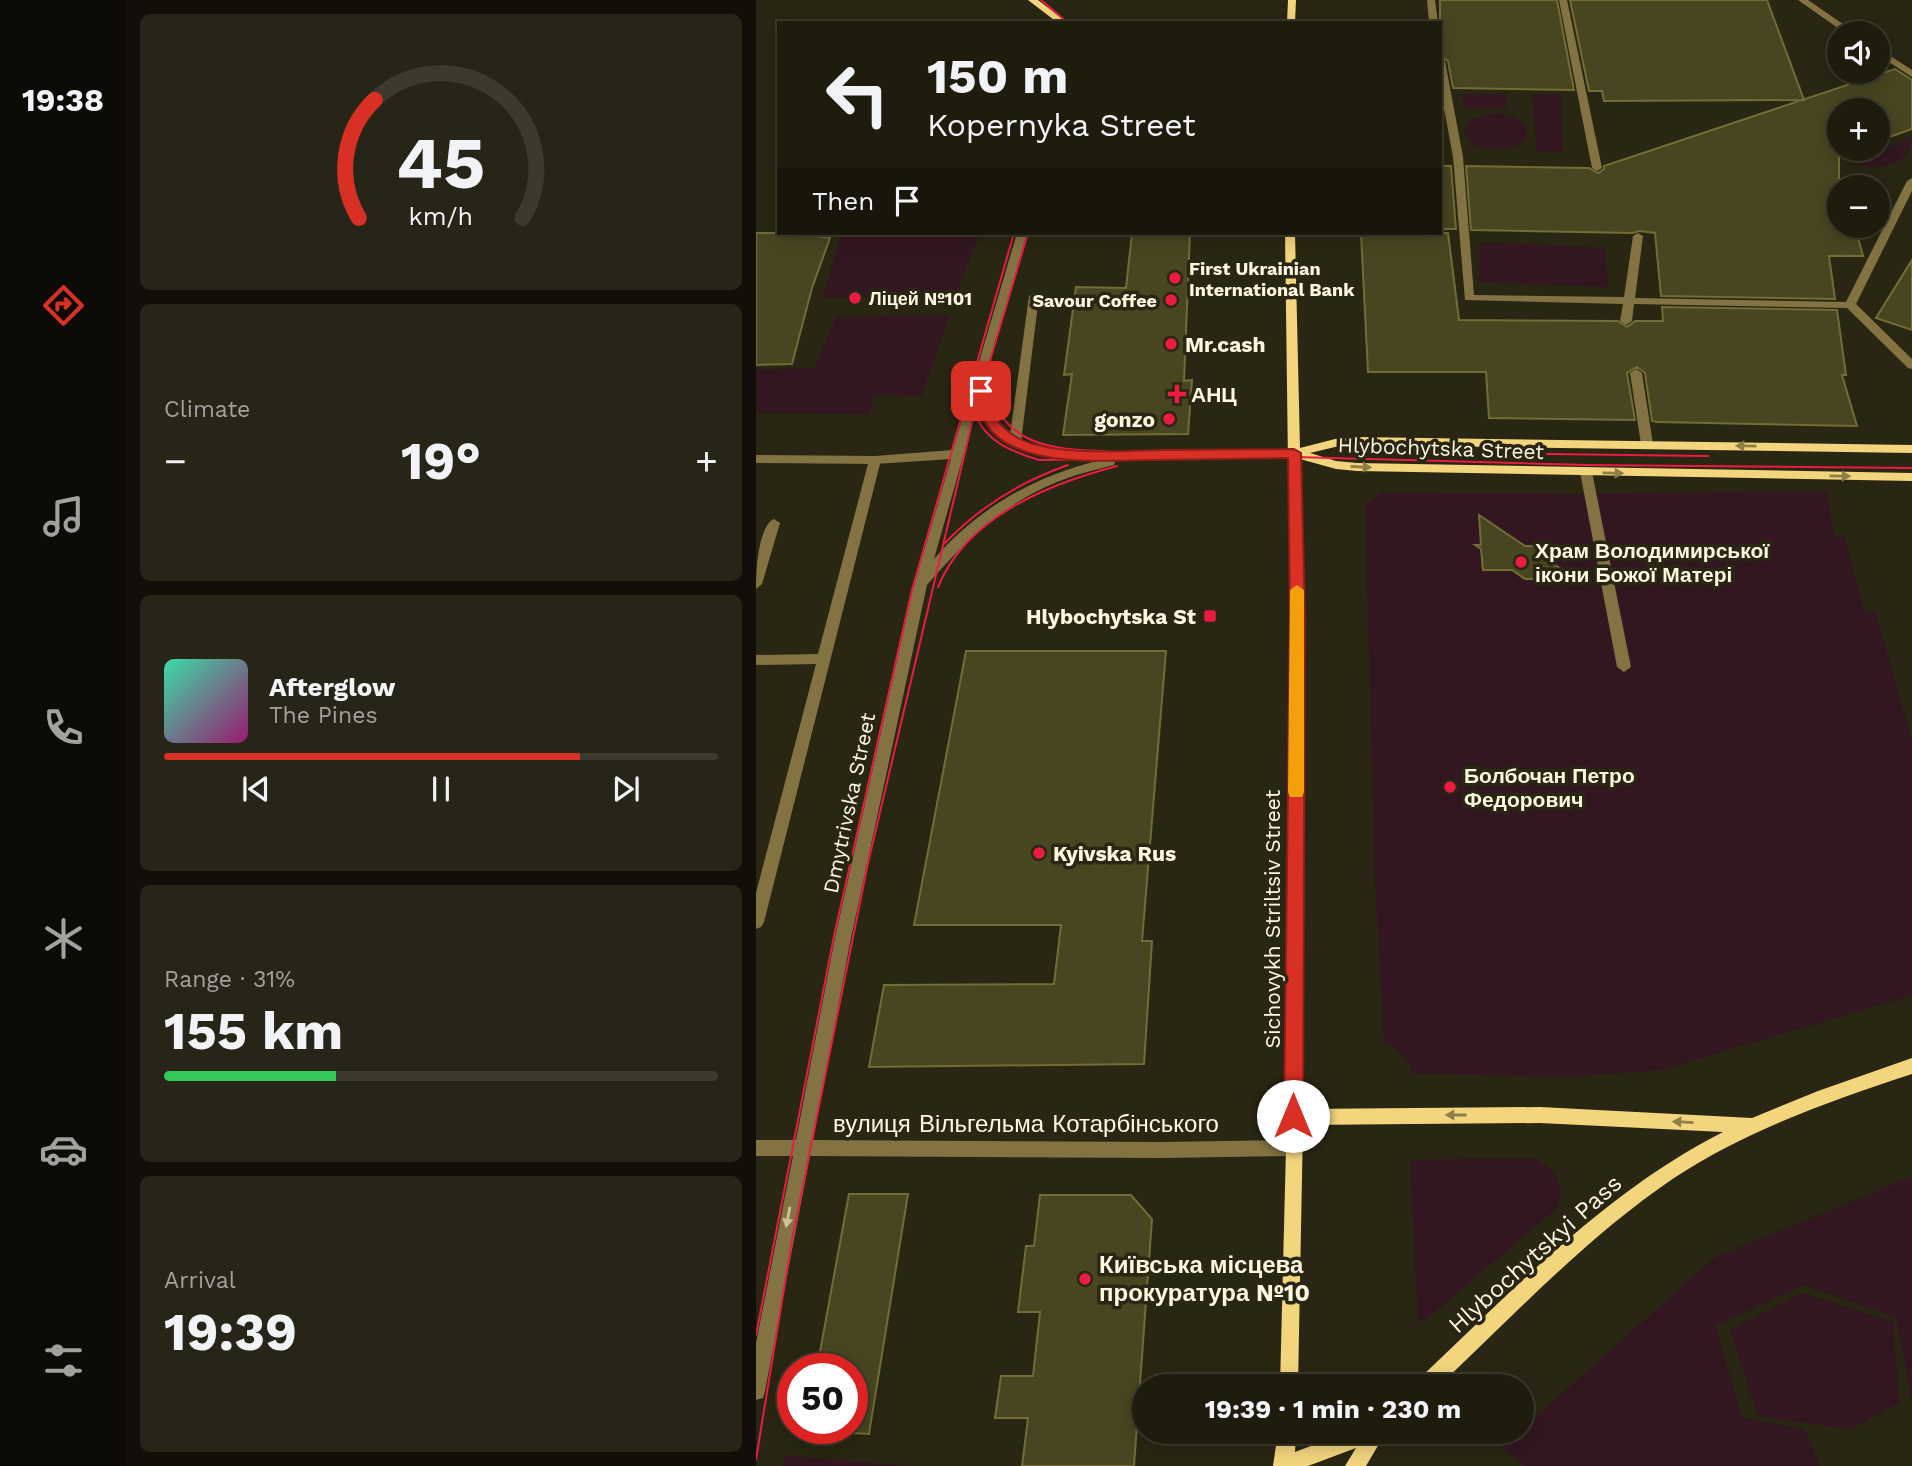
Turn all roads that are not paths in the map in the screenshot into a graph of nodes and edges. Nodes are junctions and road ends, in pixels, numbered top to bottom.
1 (1032, 0) edge
2 (1292, 0) edge
3 (1431, 0) edge
4 (1563, 0) edge
5 (1802, 0) edge
6 (1061, 21) edge
7 (1291, 21) edge
8 (1434, 21) edge
9 (1833, 21) edge
10 (1890, 59) edge
11 (1442, 72) edge
12 (1912, 74) edge
13 (1597, 168) dead end
14 (1912, 181) edge
15 (1020, 235) edge
16 (1290, 235) edge
17 (1638, 236) dead end
18 (1034, 296) dead end
19 (1630, 301) junction
20 (1850, 305) junction
21 (1626, 321) dead end
22 (1912, 365) edge
23 (1636, 373) dead end
24 (980, 374) junction
25 (1014, 442) junction
26 (1647, 444) junction
27 (1912, 449) edge
28 (1294, 453) junction
29 (956, 454) junction
30 (1166, 454) junction
31 (756, 460) edge
32 (874, 460) junction
33 (1586, 472) junction
34 (1912, 477) edge
35 (774, 523) dead end
36 (756, 584) edge
37 (919, 589) junction
38 (823, 659) junction
39 (756, 660) edge
40 (1624, 667) dead end
41 (756, 922) edge
42 (1912, 1066) edge
43 (1293, 1116) junction
44 (1751, 1125) junction
45 (756, 1148) edge
46 (1294, 1148) junction
47 (801, 1150) junction
48 (1289, 1374) edge
49 (1439, 1374) edge
50 (756, 1391) edge
51 (1286, 1444) edge
52 (1342, 1444) edge
53 (1368, 1444) edge
54 (1284, 1465) edge
55 (1355, 1466) edge

1 - 6 main road
2 - 7 main road
3 - 8 street
4 - 13 street
5 - 9 street
10 - 12 street
11 - 19 street
14 - 20 street
15 - 24 street, Dmytrivska Street
16 - 28 main road, Sichovykh Striltsiv Street
17 - 19 street
18 - 25 street
19 - 20 street
19 - 21 street
20 - 22 street
23 - 26 street
24 - 25 street
24 - 29 street, Dmytrivska Street
25 - 30 street
27 -> 26 main road, Hlybochytska Street
26 - 28 main road, Hlybochytska Street
28 - 30 street
28 -> 33 main road, Hlybochytska Street
28 - 43 main road, Sichovykh Striltsiv Street
29 - 32 street
29 - 37 street, Dmytrivska Street
30 - 37 street
31 - 32 street
32 - 38 street
33 -> 34 main road, Hlybochytska Street
33 - 40 street
35 - 36 street
37 - 47 street, Dmytrivska Street
38 - 39 street
38 - 41 street
42 - 44 main road, Hlybochytskyi Pass
44 -> 43 main road
43 - 46 main road, Sichovykh Striltsiv Street
44 - 49 main road, Hlybochytskyi Pass
45 - 47 street, вулиця Вільгельма Котарбінського
46 - 47 street, вулиця Вільгельма Котарбінського
46 - 48 main road, Sichovykh Striltsiv Street
47 -> 50 street, Dmytrivska Street
51 - 54 main road
52 - 54 main road
53 - 55 main road

